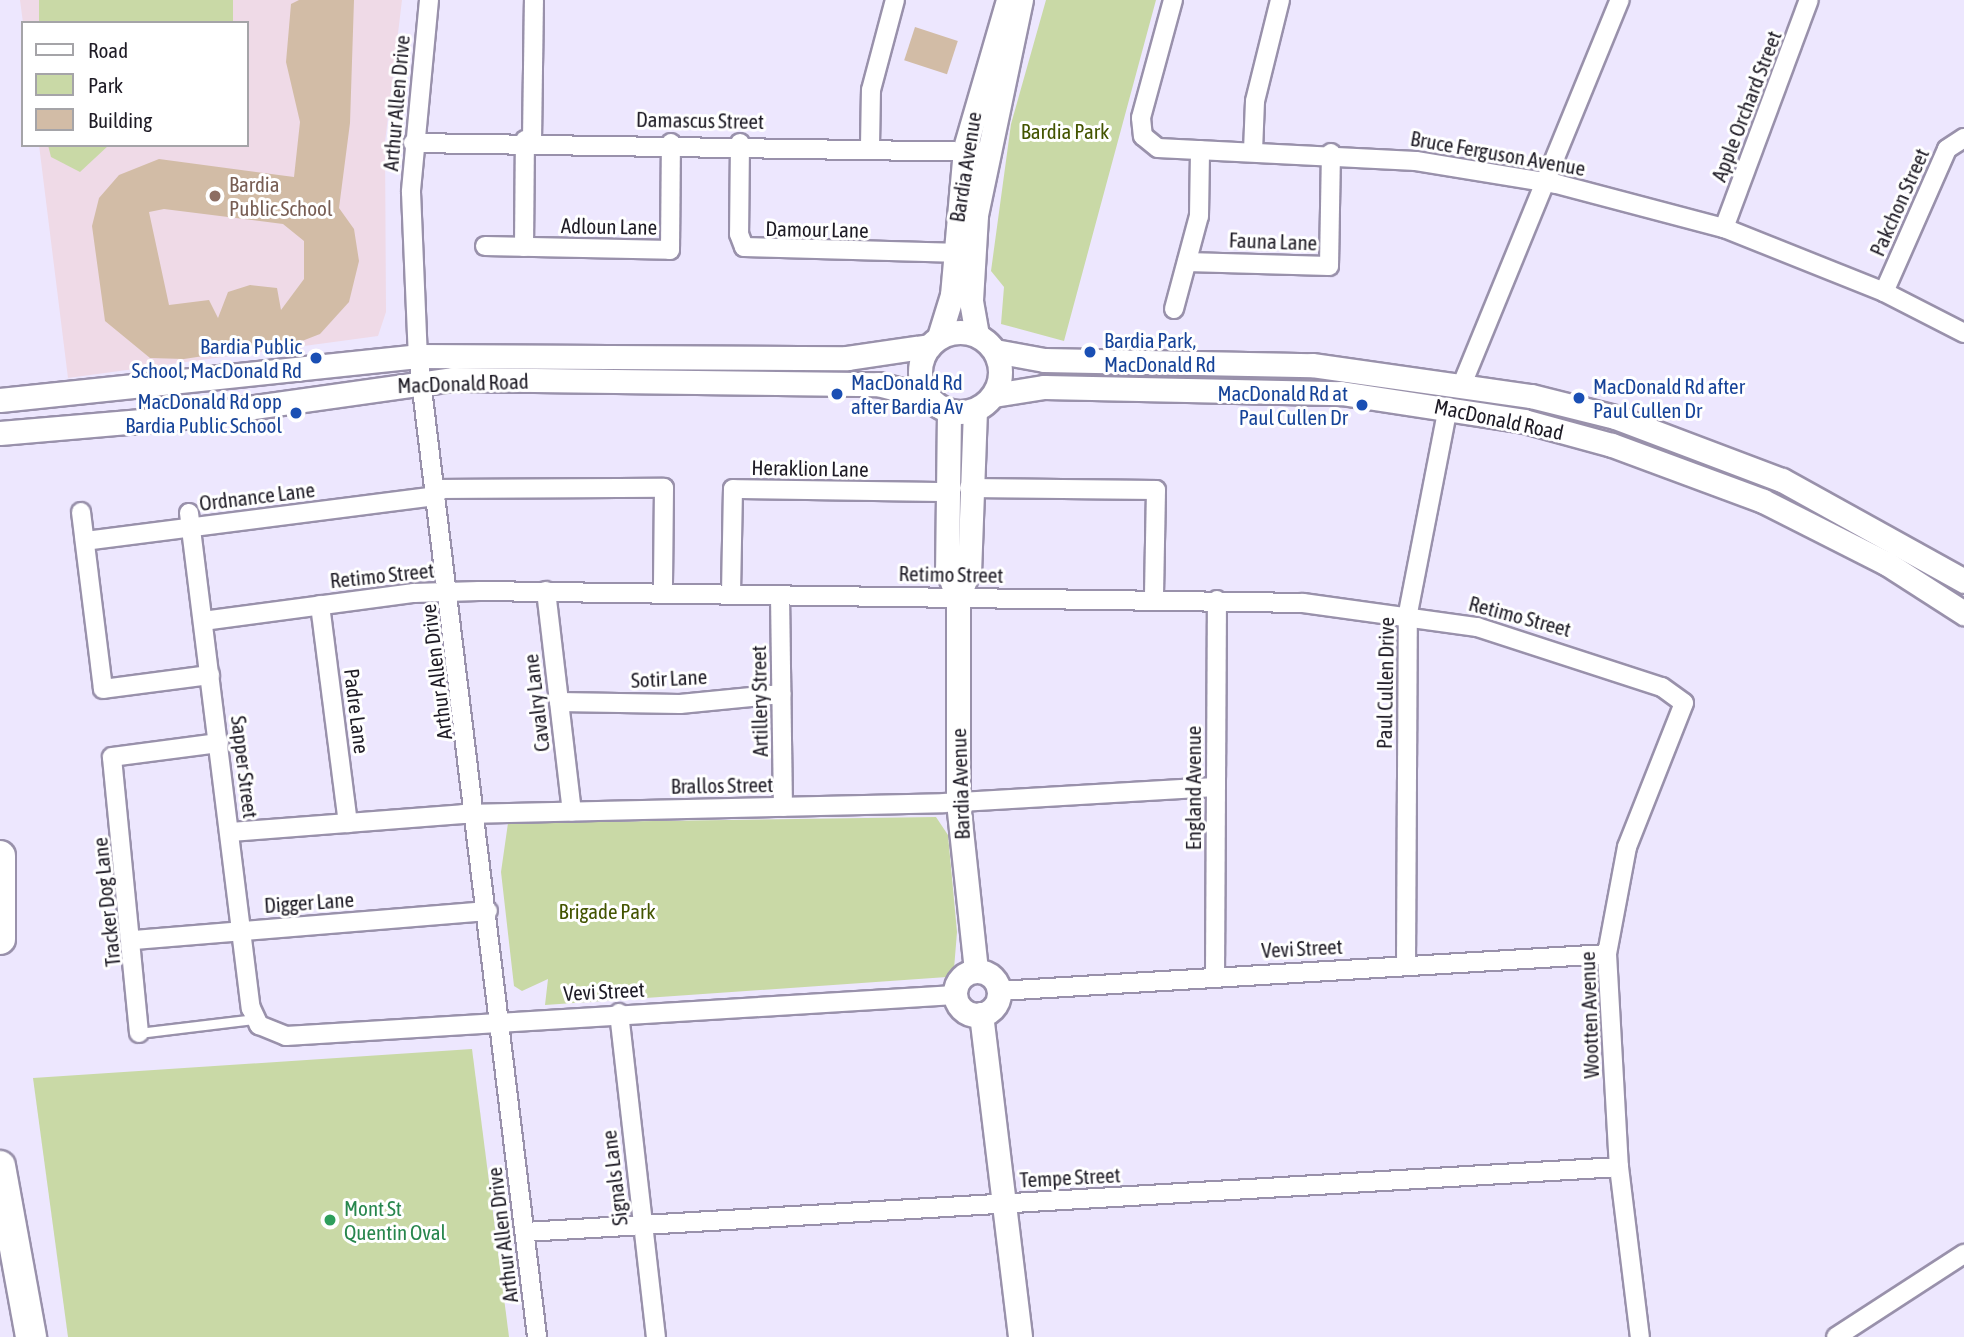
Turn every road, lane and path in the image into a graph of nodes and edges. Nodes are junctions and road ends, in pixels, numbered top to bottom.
1 (429, 0) edge
2 (534, 0) edge
3 (895, 0) edge
4 (1008, 0) edge
5 (1021, 0) edge
6 (1172, 0) edge
7 (1280, 0) edge
8 (1620, 0) edge
9 (1809, 0) edge
10 (1964, 138) edge
11 (529, 140) junction
12 (413, 143) junction
13 (671, 143) junction
14 (740, 143) junction
15 (870, 146) junction
16 (975, 150) junction
17 (1200, 150) junction
18 (1253, 151) junction
19 (1331, 153) junction
20 (1546, 182) junction
21 (1724, 228) junction
22 (485, 246) dead end
23 (524, 247) junction
24 (953, 253) junction
25 (1186, 262) junction
26 (1884, 292) junction
27 (1174, 309) dead end
28 (1964, 333) edge
29 (977, 335) junction
30 (934, 342) junction
31 (995, 351) junction
32 (418, 356) junction
33 (421, 382) junction
34 (1462, 382) junction
35 (994, 395) junction
36 (928, 397) junction
37 (0, 400) edge
38 (1448, 407) junction
39 (975, 410) junction
40 (949, 411) junction
41 (0, 433) edge
42 (959, 490) junction
43 (435, 493) junction
44 (81, 512) dead end
45 (190, 520) junction
46 (85, 541) junction
47 (1964, 581) edge
48 (449, 591) junction
49 (546, 591) junction
50 (663, 593) junction
51 (731, 593) junction
52 (780, 595) junction
53 (958, 597) junction
54 (1154, 599) junction
55 (1217, 600) junction
56 (320, 605) junction
57 (1964, 613) edge
58 (1408, 614) junction
59 (203, 621) junction
60 (210, 675) junction
61 (782, 694) junction
62 (559, 702) junction
63 (1684, 702) joint
64 (219, 743) junction
65 (1215, 787) junction
66 (958, 802) junction
67 (783, 807) junction
68 (572, 811) junction
69 (476, 814) junction
70 (348, 822) junction
71 (230, 832) junction
72 (0, 856) edge
73 (488, 911) junction
74 (242, 931) junction
75 (0, 939) edge
76 (134, 940) junction
77 (1607, 954) junction
78 (1406, 965) junction
79 (976, 971) junction
80 (1215, 976) junction
81 (999, 991) junction
82 (955, 995) junction
83 (619, 1013) junction
84 (981, 1014) junction
85 (500, 1020) junction
86 (257, 1022) junction
87 (139, 1033) joint
88 (0, 1166) edge
89 (1619, 1167) junction
90 (1004, 1203) junction
91 (643, 1225) junction
92 (525, 1232) junction
93 (1964, 1254) edge
94 (31, 1337) edge
95 (537, 1337) edge
96 (656, 1337) edge
97 (1020, 1337) edge
98 (1640, 1337) edge
99 (1836, 1337) edge

1 - 12 street, Arthur Allen Drive
2 - 11 street
3 - 15 street
4 - 16 street, Bardia Avenue
5 - 16 street, Bardia Avenue
6 - 17 street, Bruce Ferguson Avenue
7 - 18 street
8 - 20 street
9 - 21 street, Apple Orchard Street
10 - 26 street, Pakchon Street
11 - 12 street, Damascus Street
11 - 13 street, Damascus Street
11 - 23 street
12 - 32 street, Arthur Allen Drive
13 - 14 street, Damascus Street
13 - 23 street, Adloun Lane
14 - 15 street, Damascus Street
14 - 24 street, Damour Lane
15 - 16 street, Damascus Street
16 - 24 street, Bardia Avenue
16 - 29 street, Bardia Avenue
17 - 18 street, Bruce Ferguson Avenue
17 - 25 street
18 - 19 street, Bruce Ferguson Avenue
19 - 20 street, Bruce Ferguson Avenue
19 - 25 street, Fauna Lane
20 - 21 street, Bruce Ferguson Avenue
20 - 34 street
21 - 26 street, Bruce Ferguson Avenue
22 - 23 street, Adloun Lane
24 - 30 street, Bardia Avenue
25 - 27 street
26 - 28 street, Bruce Ferguson Avenue
29 - 30 street
29 - 31 street
30 - 32 street, MacDonald Road
30 - 36 street
31 - 34 street, MacDonald Road
31 - 35 street
32 - 33 street, Arthur Allen Drive
32 - 37 street, MacDonald Road
33 - 36 street, MacDonald Road
33 - 41 street, MacDonald Road
33 - 43 street, Arthur Allen Drive
34 - 47 street, MacDonald Road
35 - 38 street, MacDonald Road
35 - 39 street
36 - 40 street
38 - 57 street, MacDonald Road
38 - 58 street, Paul Cullen Drive
39 - 40 street
39 - 42 street, Bardia Avenue
40 - 42 street, Bardia Avenue
42 - 51 street, Heraklion Lane
42 - 53 street, Bardia Avenue
42 - 54 street, Heraklion Lane
43 - 45 street, Ordnance Lane
43 - 48 street, Arthur Allen Drive
43 - 50 street, Ordnance Lane
44 - 46 street
45 - 46 street, Ordnance Lane
45 - 59 street, Sapper Street
46 - 60 street
48 - 49 street, Retimo Street
48 - 56 street, Retimo Street
48 - 69 street, Arthur Allen Drive
49 - 50 street, Retimo Street
49 - 62 street, Cavalry Lane
50 - 51 street, Retimo Street
51 - 52 street, Retimo Street
52 - 53 street, Retimo Street
52 - 61 street, Artillery Street
53 - 54 street, Retimo Street
53 - 66 street, Bardia Avenue
54 - 55 street, Retimo Street
55 - 58 street, Retimo Street
55 - 65 street, England Avenue
56 - 59 street, Retimo Street
56 - 70 street, Padre Lane
58 - 63 street, Retimo Street
58 - 78 street, Paul Cullen Drive
59 - 60 street, Sapper Street
60 - 64 street, Sapper Street
61 - 62 street, Sotir Lane
61 - 67 street, Artillery Street
62 - 68 street, Cavalry Lane
63 - 77 street, Wootten Avenue
64 - 71 street, Sapper Street
64 - 76 street, Tracker Dog Lane
65 - 66 street, Brallos Street
65 - 80 street, England Avenue
66 - 67 street, Brallos Street
66 - 79 street, Bardia Avenue
67 - 68 street, Brallos Street
68 - 69 street, Brallos Street
69 - 70 street, Brallos Street
69 - 73 street, Arthur Allen Drive
70 - 71 street, Brallos Street
71 - 74 street, Sapper Street
72 - 75 main road
73 - 74 street, Digger Lane
73 - 85 street, Arthur Allen Drive
74 - 76 street, Digger Lane
74 - 86 street, Sapper Street
76 - 87 street, Tracker Dog Lane
77 - 78 street, Vevi Street
77 - 89 street, Wootten Avenue
78 - 80 street, Vevi Street
79 - 81 street
79 - 82 street
80 - 81 street, Vevi Street
81 - 84 street
82 - 83 street, Vevi Street
82 - 84 street
83 - 85 street, Vevi Street
83 - 91 street, Signals Lane
84 - 90 street
85 - 86 street, Vevi Street
85 - 92 street, Arthur Allen Drive
86 - 87 lane, Tracker Dog Lane
88 - 94 main road
89 - 90 street, Tempe Street
89 - 98 street, Wootten Avenue
90 - 91 street, Tempe Street
90 - 97 street
91 - 92 street, Tempe Street
91 - 96 street, Signals Lane
92 - 95 street, Arthur Allen Drive
93 - 99 street

